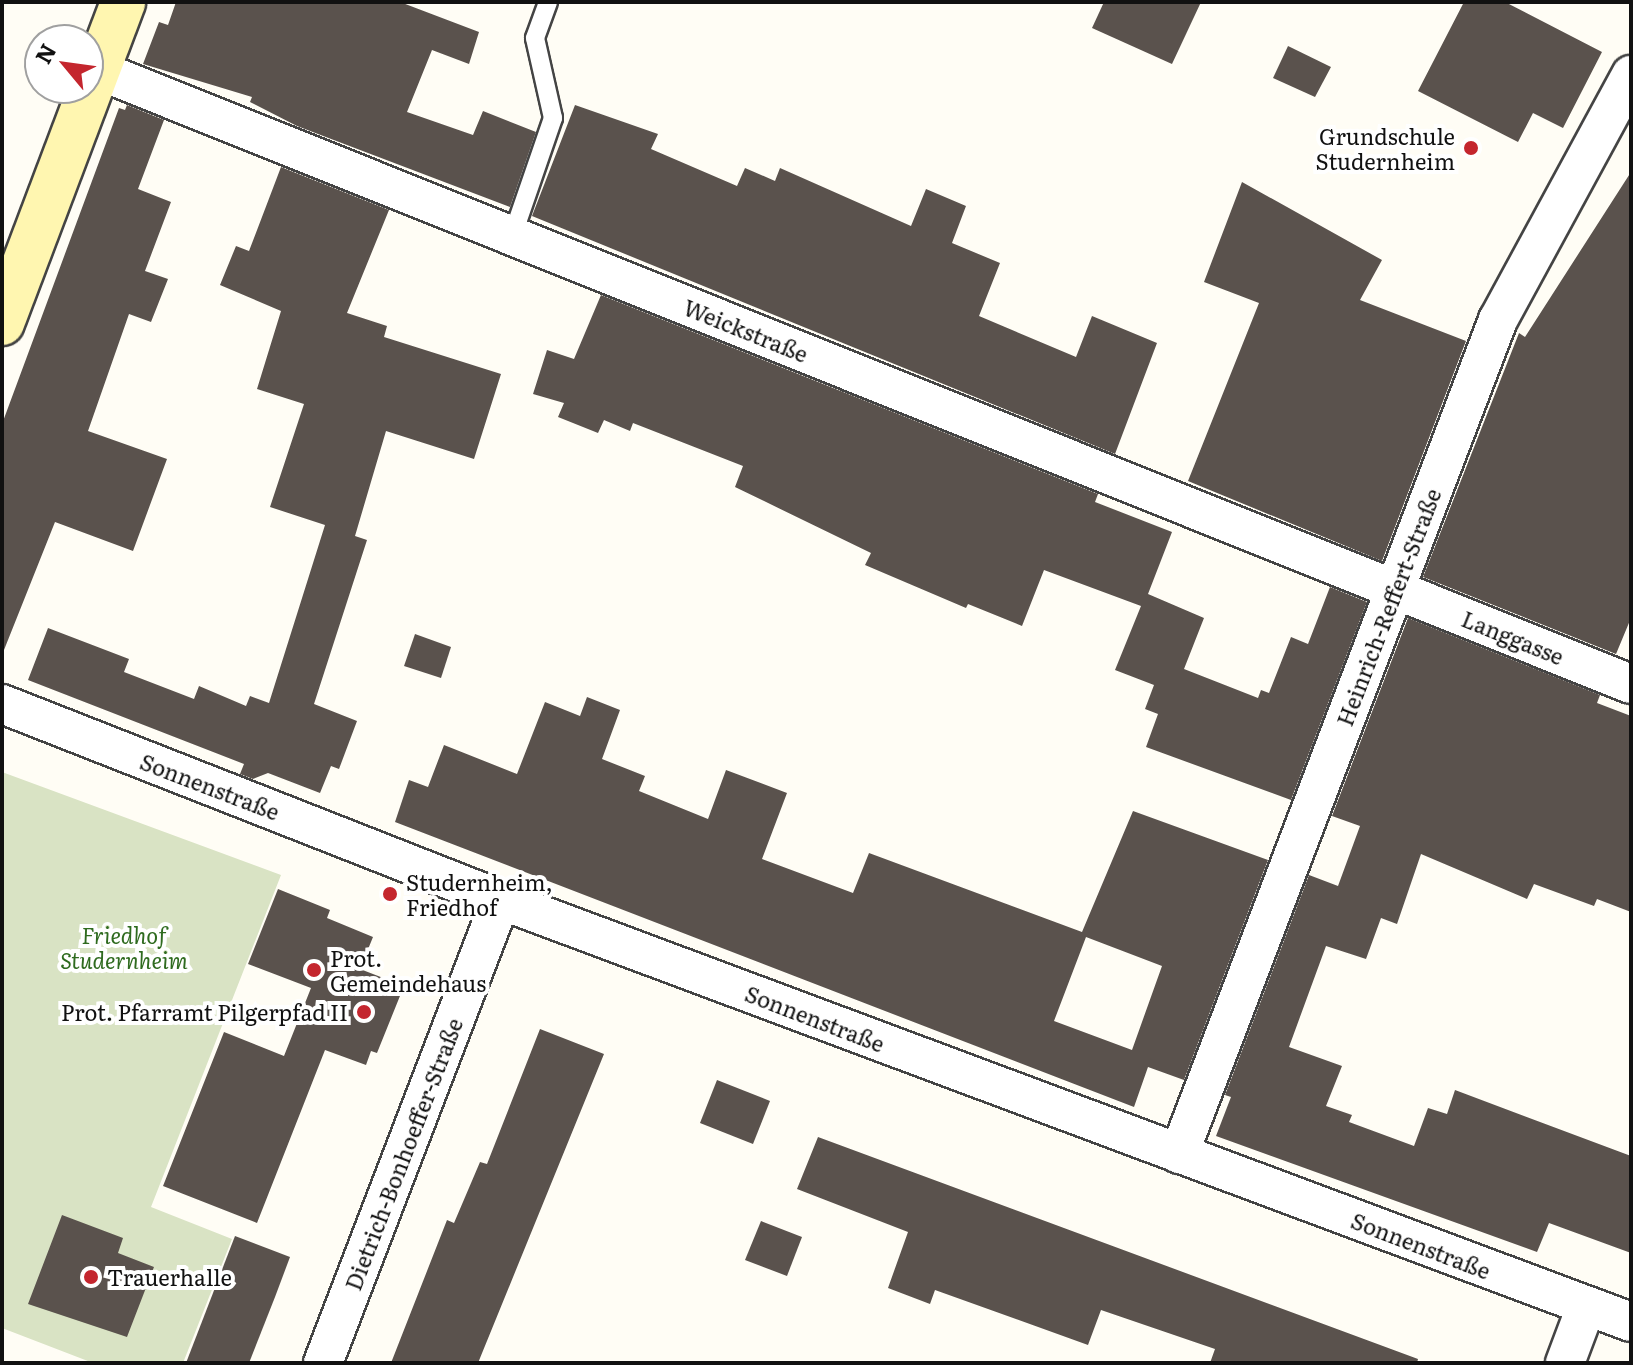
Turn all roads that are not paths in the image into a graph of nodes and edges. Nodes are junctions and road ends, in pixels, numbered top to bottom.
1 (123, 2) edge
2 (548, 2) edge
3 (104, 54) edge
4 (104, 72) edge
5 (1631, 75) edge
6 (85, 104) edge
7 (512, 237) junction
8 (2, 323) edge
9 (1395, 589) junction
10 (1631, 684) edge
11 (2, 704) edge
12 (501, 900) junction
13 (1179, 1154) junction
14 (1586, 1307) junction
15 (1631, 1322) edge
16 (323, 1363) edge
17 (1565, 1363) edge

1 - 3 street
2 - 7 lane
4 - 7 street, Weickstraße
5 - 9 street, Heinrich-Reffert-Straße
6 - 8 street
7 - 9 street, Weickstraße
9 - 10 street, Langgasse
9 - 13 street, Heinrich-Reffert-Straße
11 - 12 street, Sonnenstraße
12 - 13 street, Sonnenstraße
12 - 16 street, Dietrich-Bonhoeffer-Straße
13 - 14 street, Sonnenstraße
14 - 15 street, Sonnenstraße
14 - 17 street

